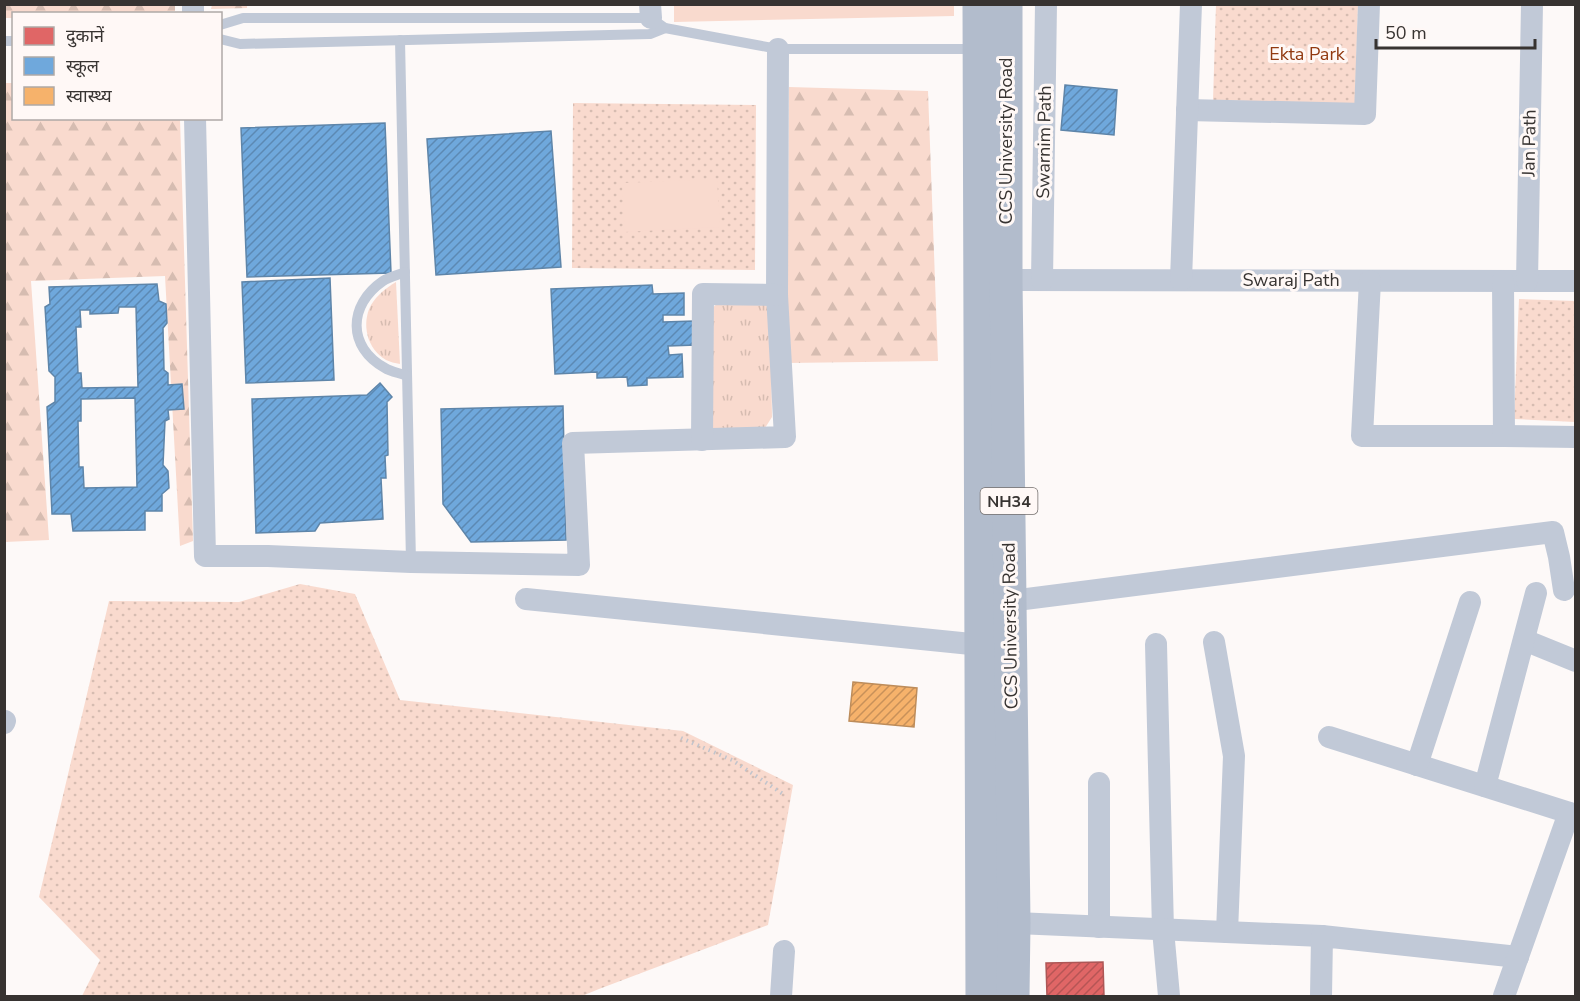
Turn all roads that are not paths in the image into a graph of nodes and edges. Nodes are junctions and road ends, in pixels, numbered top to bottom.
1 (979, 4) edge
2 (1006, 4) edge
3 (1046, 4) edge
4 (1191, 4) edge
5 (1369, 4) edge
6 (1532, 4) edge
7 (655, 17) edge
8 (222, 24) edge
9 (222, 40) edge
10 (400, 40) junction
11 (778, 49) junction
12 (979, 49) junction
13 (1187, 110) junction
14 (195, 120) edge
15 (405, 272) junction
16 (1006, 280) junction
17 (1042, 280) junction
18 (1181, 280) junction
19 (1370, 280) junction
20 (1503, 281) junction
21 (1527, 281) junction
22 (1575, 281) edge
23 (777, 295) junction
24 (407, 376) junction
25 (1504, 436) junction
26 (1575, 438) edge
27 (702, 440) junction
28 (411, 562) junction
29 (1564, 590) dead end
30 (1536, 593) dead end
31 (526, 599) dead end
32 (1010, 601) junction
33 (1470, 602) dead end
34 (1524, 640) junction
35 (1215, 642) dead end
36 (1156, 644) dead end
37 (981, 645) junction
38 (1575, 661) edge
39 (1329, 737) dead end
40 (1417, 765) junction
41 (1099, 783) dead end
42 (1485, 786) junction
43 (1572, 814) edge
44 (1014, 923) junction
45 (1099, 927) junction
46 (1163, 930) junction
47 (1227, 933) junction
48 (1322, 936) junction
49 (784, 951) dead end
50 (1518, 957) junction
51 (781, 996) edge
52 (982, 996) edge
53 (1013, 996) edge
54 (1169, 996) edge
55 (1321, 996) edge
56 (1504, 996) edge

1 - 12 highway, CCS University Road / NH34
2 - 16 highway, CCS University Road / NH34
3 - 17 street, Swarnim Path
4 - 13 street
5 - 13 street
6 - 21 street, Jan Path
7 - 8 lane
7 - 10 lane
7 - 11 lane
9 - 10 lane
10 - 15 lane
11 - 12 lane
11 - 23 street
12 - 37 highway, CCS University Road / NH34
13 - 18 street
14 - 28 street
15 - 24 lane
15 - 24 lane
16 - 17 street, Swaraj Path
16 - 32 highway, CCS University Road / NH34
17 - 18 street, Swaraj Path
18 - 19 street, Swaraj Path
19 - 20 street, Swaraj Path
19 - 25 street
20 - 21 street, Swaraj Path
20 - 25 street
21 - 22 street, Swaraj Path
23 - 27 street
23 - 27 street
24 - 28 lane
25 - 26 street
27 - 28 street
29 - 32 street
30 - 34 street
31 - 37 street
32 - 44 highway, CCS University Road / NH34
33 - 40 street
34 - 38 street
34 - 42 street
35 - 47 street
36 - 46 street
37 - 52 highway, CCS University Road / NH34
39 - 40 street
40 - 42 street
41 - 45 street
42 - 43 street
43 - 50 street
44 - 45 street
44 - 53 highway, CCS University Road / NH34
45 - 46 street
46 - 47 street
46 - 54 street
47 - 48 street
48 - 50 street
48 - 55 street
49 - 51 street
50 - 56 street

